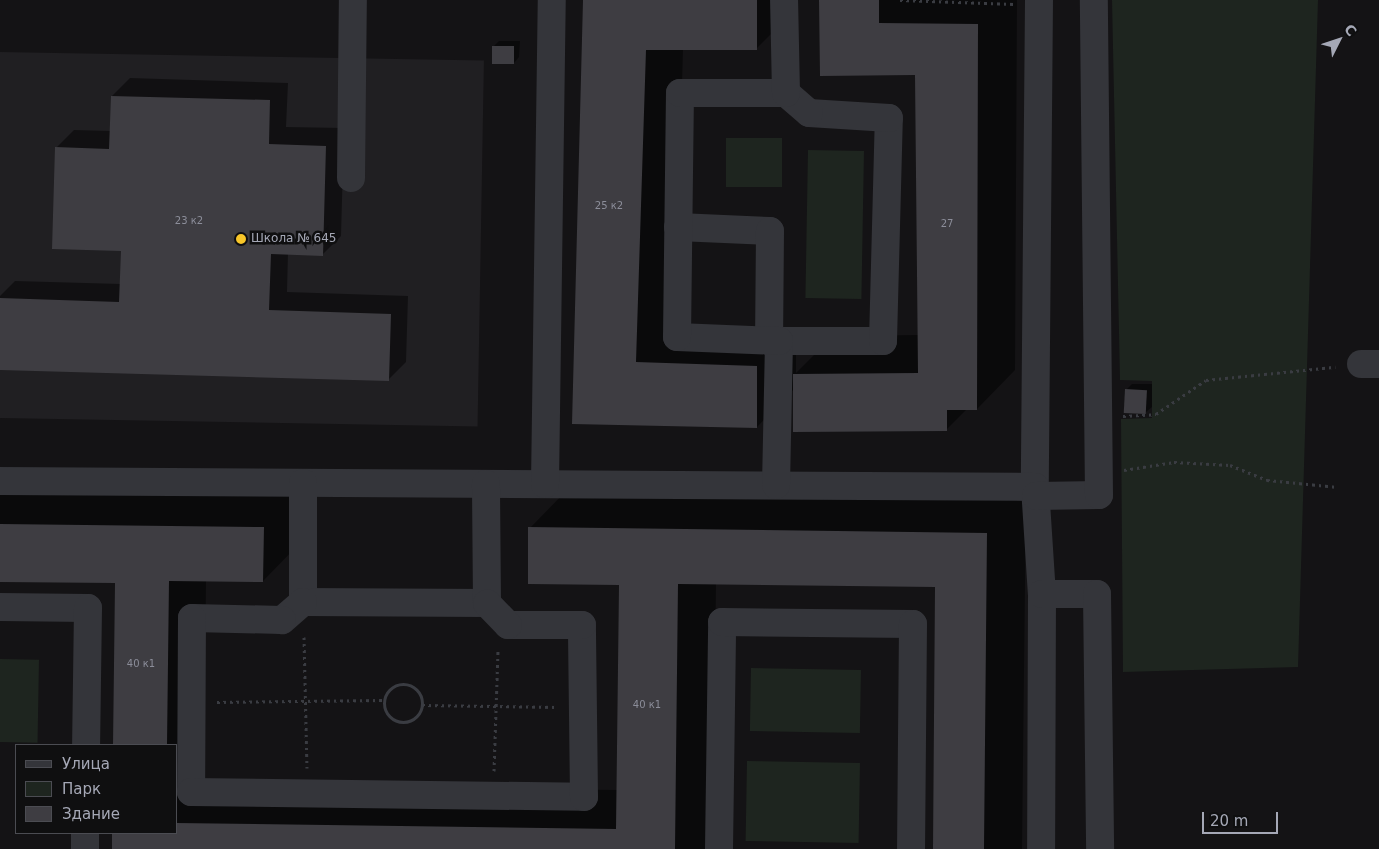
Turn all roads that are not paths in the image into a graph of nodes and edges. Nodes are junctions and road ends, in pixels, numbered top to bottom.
1 (353, 0) edge
2 (552, 0) edge
3 (784, 0) edge
4 (1094, 0) edge
5 (1028, 7) edge
6 (786, 94) junction
7 (351, 178) dead end
8 (678, 227) junction
9 (774, 341) junction
10 (0, 482) edge
11 (303, 483) junction
12 (486, 484) junction
13 (545, 484) junction
14 (776, 486) junction
15 (1036, 491) junction
16 (1042, 594) junction
17 (303, 602) junction
18 (0, 607) edge
19 (493, 610) junction
20 (86, 744) edge
21 (85, 834) edge
22 (85, 849) edge
23 (719, 849) edge
24 (910, 849) edge
25 (1041, 849) edge
26 (1100, 849) edge

1 - 7 street
2 - 13 street
3 - 6 street
4 - 15 street
5 - 15 street
6 - 8 street
6 - 9 street
8 - 9 street
8 - 9 street
9 - 14 street
10 - 11 street
11 - 12 street
11 - 17 street
12 - 13 street
12 - 19 street
13 - 14 street
14 - 15 street
15 - 16 street
16 - 25 street
16 - 26 street
17 - 19 street
17 - 19 street
18 - 20 street
21 - 22 street
23 - 24 street

